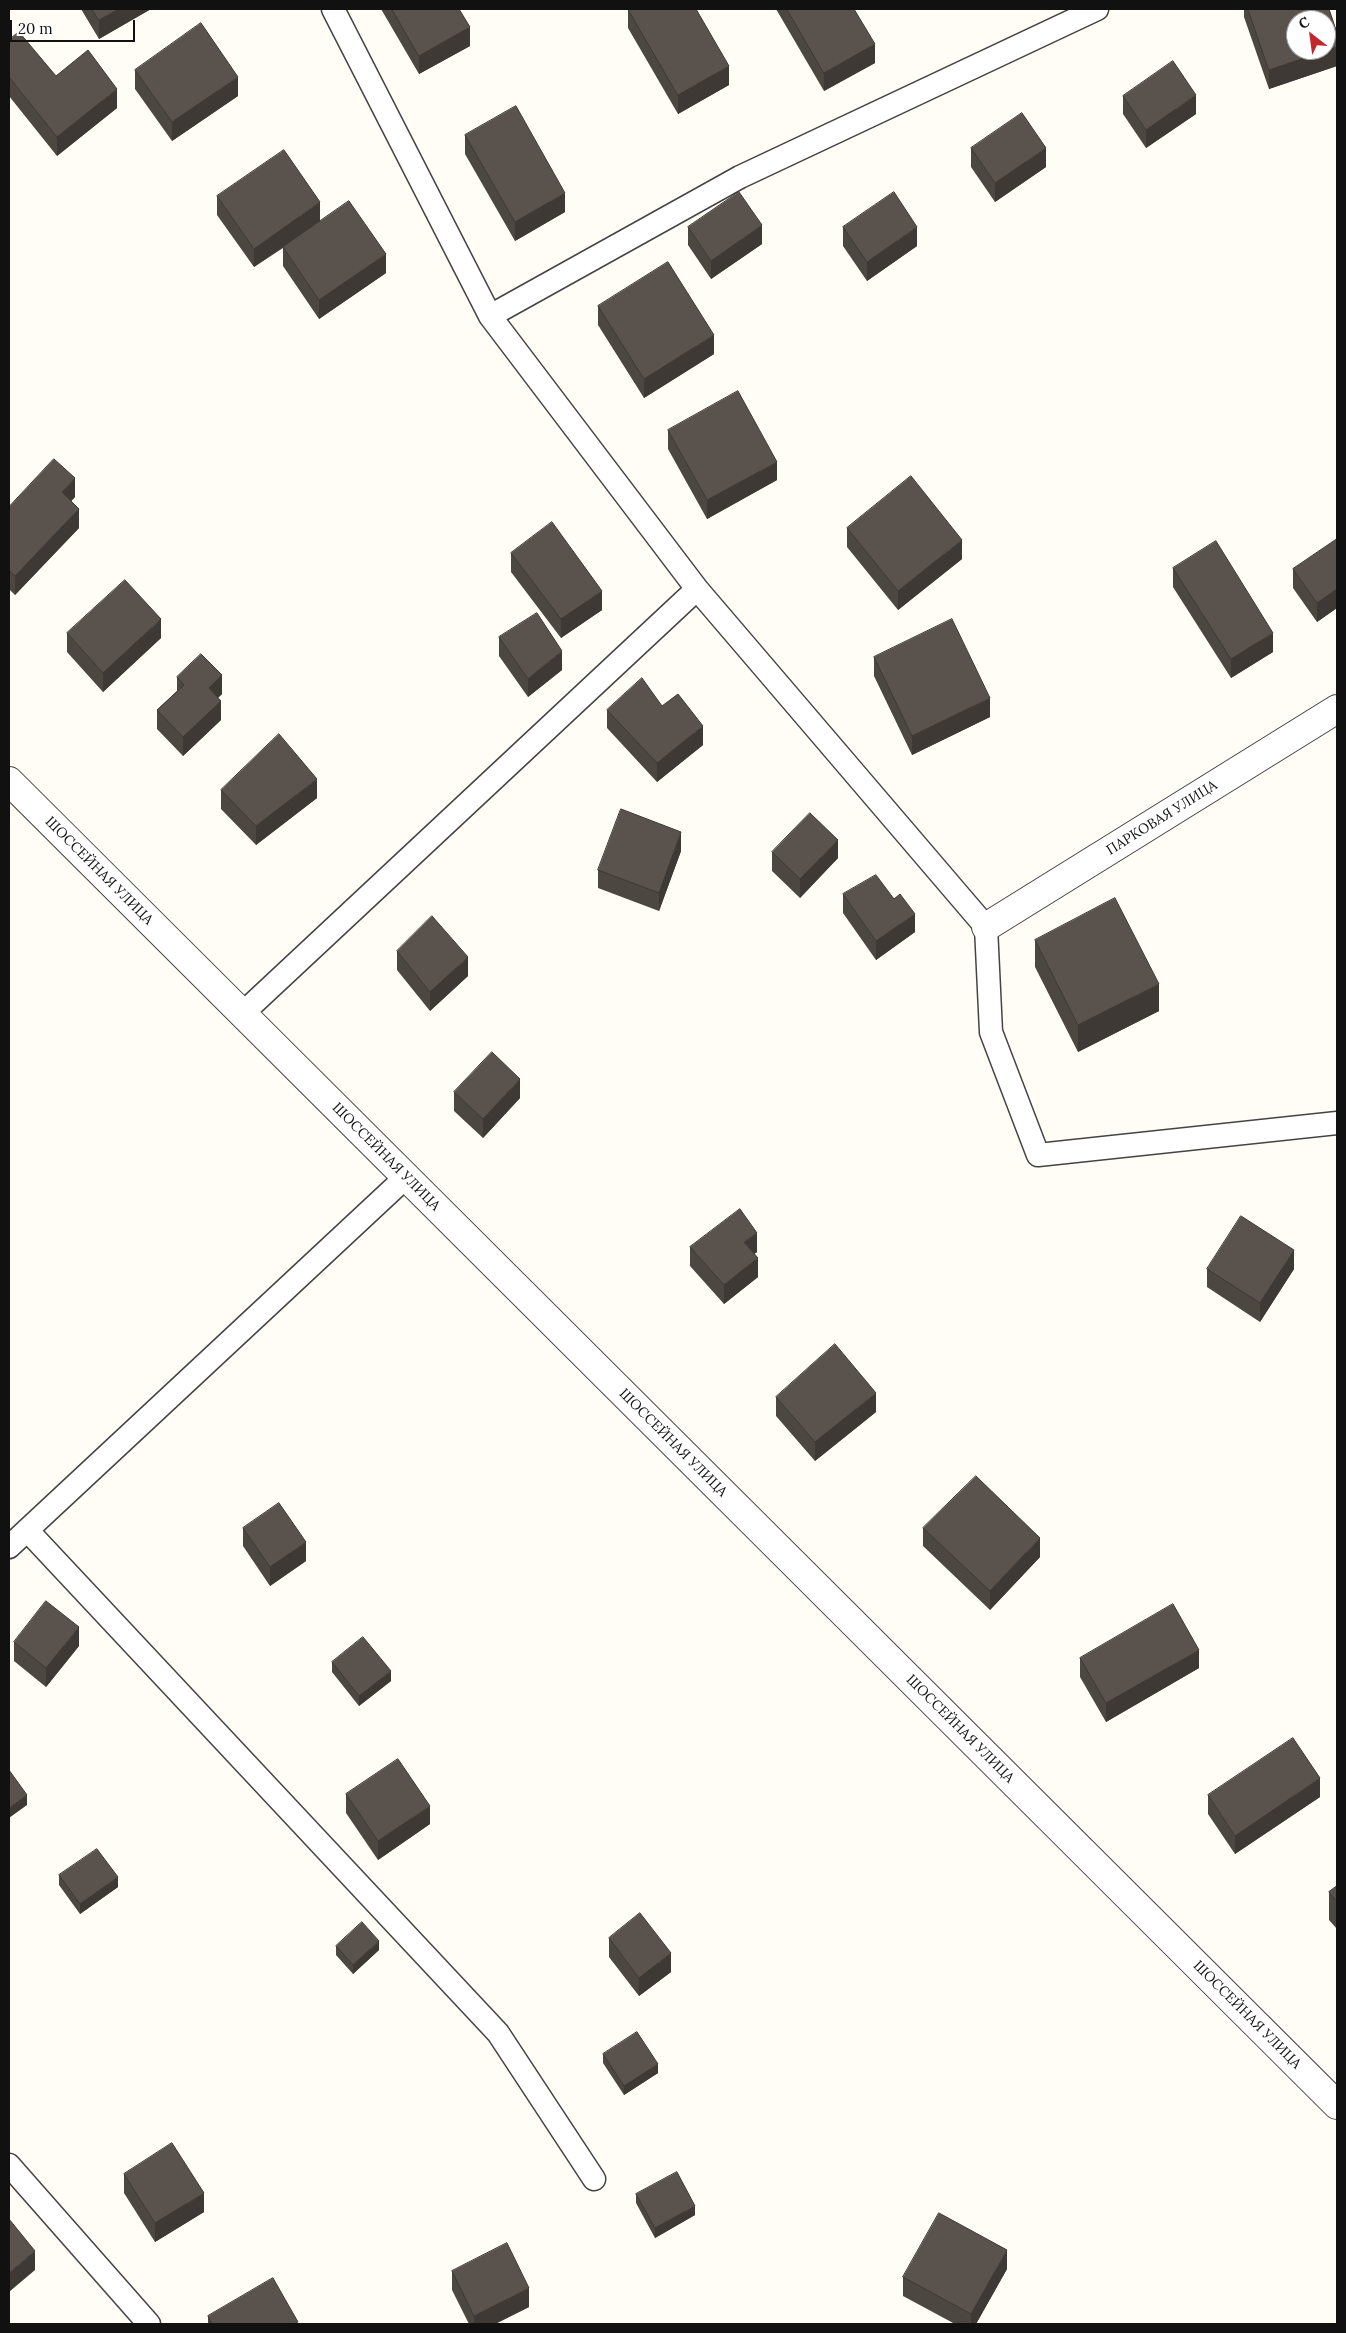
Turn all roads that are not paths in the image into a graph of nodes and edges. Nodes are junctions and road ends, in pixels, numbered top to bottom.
1 (334, 9) edge
2 (1096, 9) edge
3 (490, 316) junction
4 (697, 589) junction
5 (1337, 709) edge
6 (9, 781) edge
7 (986, 927) junction
8 (242, 1014) junction
9 (1337, 1123) edge
10 (406, 1177) junction
11 (27, 1530) junction
12 (9, 1547) edge
13 (1337, 2106) edge
14 (9, 2165) edge
15 (594, 2179) dead end
16 (149, 2324) edge

1 - 3 lane
2 - 3 lane
3 - 4 lane
4 - 7 lane
4 - 8 lane
5 - 7 street, ПАРКОВАЯ УЛИЦА
6 - 8 street, ШОССЕЙНАЯ УЛИЦА
7 - 9 lane
8 - 10 street, ШОССЕЙНАЯ УЛИЦА
10 - 11 lane
10 - 13 street, ШОССЕЙНАЯ УЛИЦА
11 - 12 lane
11 - 15 lane
14 - 16 lane

